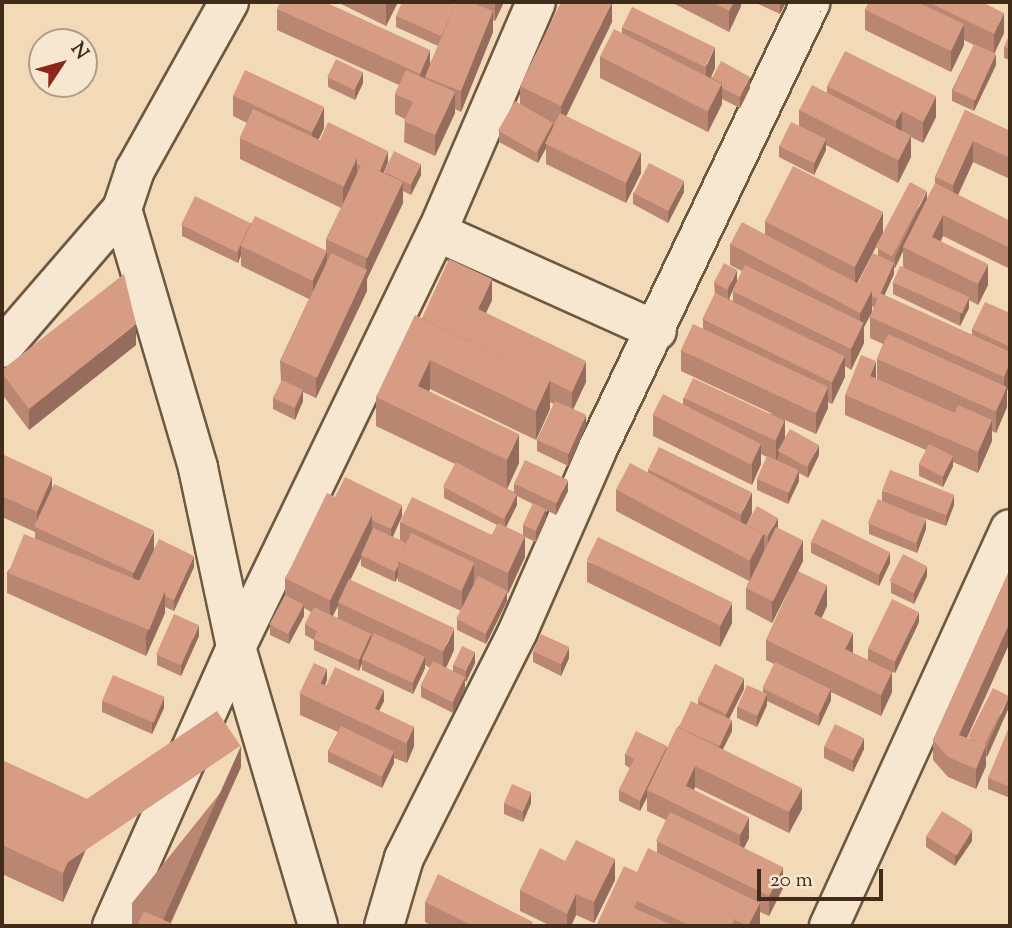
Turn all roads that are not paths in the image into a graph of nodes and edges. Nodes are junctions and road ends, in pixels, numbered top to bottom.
1 (229, 2) edge
2 (536, 2) edge
3 (811, 2) edge
4 (122, 209) junction
5 (437, 232) junction
6 (657, 331) junction
7 (2, 348) edge
8 (1010, 529) edge
9 (236, 647) junction
10 (112, 926) edge
11 (318, 926) edge
12 (384, 926) edge
13 (829, 926) edge

1 - 4 street
2 - 5 street
3 - 6 street
4 - 7 street
4 - 9 street
5 - 6 street
5 - 9 street
6 - 12 street
8 - 13 street
9 - 10 street
9 - 11 street

